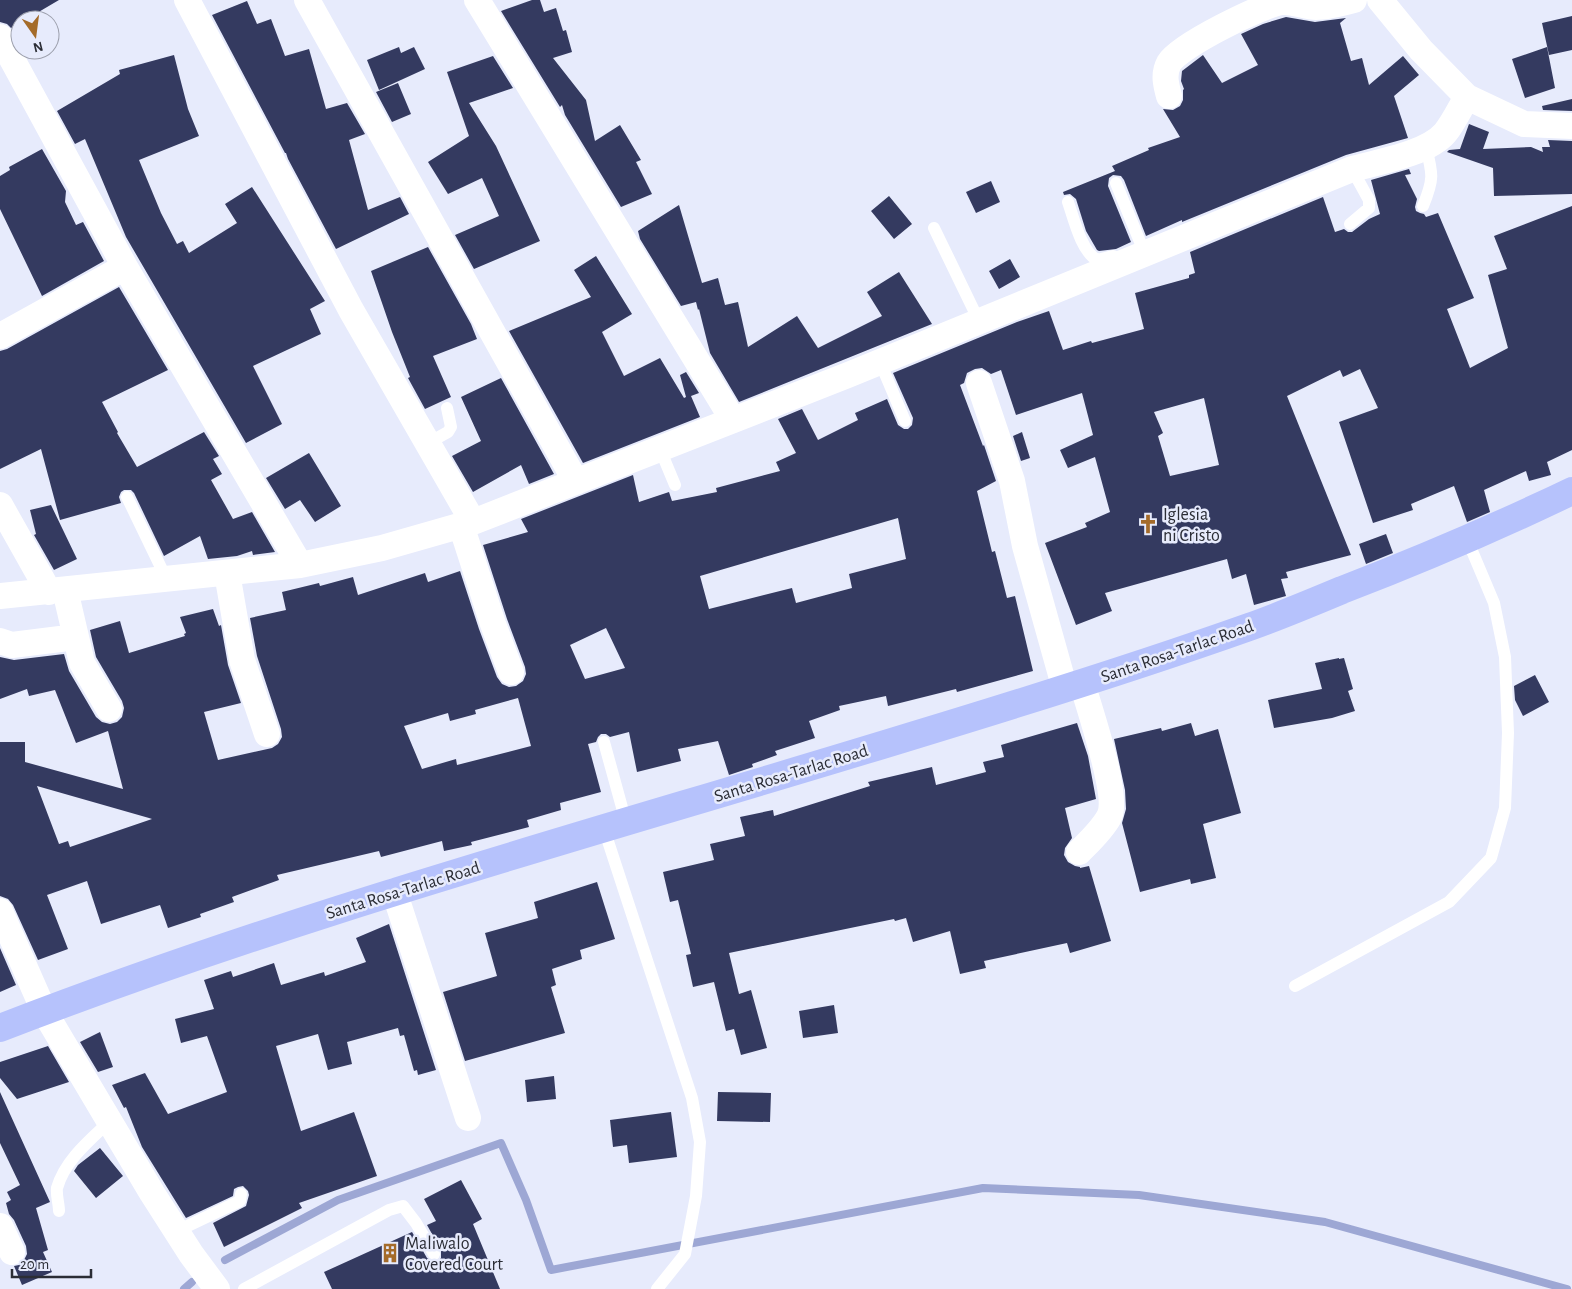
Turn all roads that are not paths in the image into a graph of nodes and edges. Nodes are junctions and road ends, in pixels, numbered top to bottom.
1 (187, 0) edge
2 (307, 0) edge
3 (477, 0) edge
4 (1354, 0) edge
5 (1380, 0) edge
6 (0, 37) edge
7 (1169, 96) dead end
8 (1467, 96) junction
9 (1572, 126) edge
10 (1426, 147) junction
11 (1352, 169) junction
12 (1116, 184) dead end
13 (1068, 202) dead end
14 (1423, 206) dead end
15 (1350, 224) dead end
16 (934, 228) dead end
17 (1145, 254) junction
18 (1120, 264) junction
19 (125, 267) junction
20 (979, 321) junction
21 (0, 336) edge
22 (880, 362) junction
23 (979, 383) dead end
24 (447, 408) dead end
25 (733, 420) junction
26 (905, 421) dead end
27 (428, 443) junction
28 (660, 449) junction
29 (576, 482) junction
30 (676, 485) dead end
31 (1572, 492) edge
32 (127, 497) dead end
33 (0, 505) edge
34 (467, 523) junction
35 (1467, 539) junction
36 (300, 565) junction
37 (227, 573) junction
38 (167, 580) junction
39 (57, 591) junction
40 (0, 596) edge
41 (76, 637) junction
42 (0, 641) edge
43 (511, 672) dead end
44 (1073, 686) junction
45 (109, 709) dead end
46 (267, 734) dead end
47 (604, 742) dead end
48 (615, 826) junction
49 (1079, 852) dead end
50 (394, 892) junction
51 (0, 911) edge
52 (1295, 986) dead end
53 (44, 1011) junction
54 (0, 1028) edge
55 (468, 1118) dead end
56 (110, 1120) junction
57 (241, 1194) dead end
58 (60, 1211) dead end
59 (0, 1226) edge
60 (177, 1232) junction
61 (12, 1252) dead end
62 (434, 1254) dead end
63 (217, 1289) edge
64 (244, 1289) edge
65 (657, 1289) edge

1 - 27 street
2 - 29 street
3 - 25 street
4 - 7 street
5 - 8 street
6 - 19 street
8 - 9 street
8 - 10 street
10 - 11 street
10 - 14 lane
11 - 15 lane
11 - 17 street
12 - 17 lane
13 - 18 lane
16 - 20 lane
17 - 18 street
18 - 20 street
19 - 21 street
19 - 36 street
20 - 22 street
22 - 25 street
22 - 26 lane
23 - 44 street
24 - 27 lane
25 - 28 street
27 - 34 street
28 - 29 street
28 - 30 lane
29 - 34 street
31 - 35 highway, Santa Rosa-Tarlac Road
32 - 38 lane
33 - 39 street
34 - 36 street
34 - 43 street
35 - 44 highway, Santa Rosa-Tarlac Road
35 - 52 lane
36 - 37 street
37 - 38 street
37 - 46 street
38 - 39 street
39 - 40 street
39 - 41 street
41 - 42 street
41 - 45 street
44 - 48 highway, Santa Rosa-Tarlac Road
44 - 49 street
47 - 48 lane
48 - 50 highway, Santa Rosa-Tarlac Road
48 - 65 lane
50 - 53 highway, Santa Rosa-Tarlac Road
50 - 55 street
51 - 53 street
53 - 54 highway, Santa Rosa-Tarlac Road
53 - 56 street
56 - 58 lane
56 - 60 street
57 - 60 lane
59 - 61 street
60 - 63 street
62 - 64 lane

